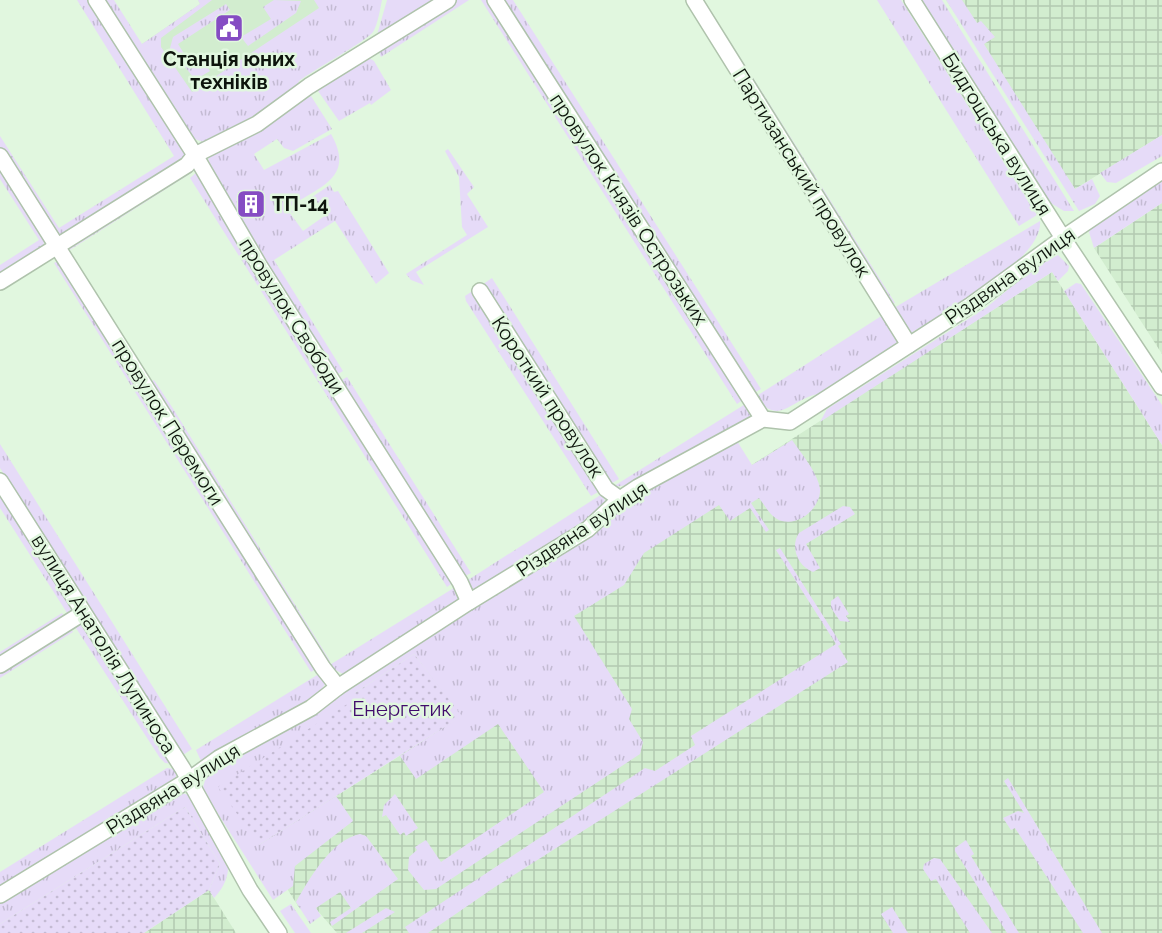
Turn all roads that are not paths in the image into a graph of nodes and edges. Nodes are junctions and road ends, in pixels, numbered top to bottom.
1 (96, 0) edge
2 (448, 0) edge
3 (495, 0) edge
4 (694, 0) edge
5 (912, 0) edge
6 (195, 154) junction
7 (0, 156) edge
8 (1162, 171) edge
9 (1063, 238) junction
10 (56, 246) junction
11 (0, 282) edge
12 (480, 291) dead end
13 (909, 345) junction
14 (1162, 387) edge
15 (763, 419) junction
16 (0, 480) edge
17 (620, 499) junction
18 (469, 602) junction
19 (83, 613) junction
20 (0, 665) edge
21 (338, 687) junction
22 (190, 779) junction
23 (0, 895) edge
24 (279, 933) edge

1 - 6 street, провулок Свободи
2 - 6 street
3 - 15 street, провулок Князів Острозьких
4 - 13 street, Партизанський провулок
5 - 9 street, Бидгощська вулиця
6 - 10 street
6 - 18 street, провулок Свободи
7 - 10 street, провулок Перемоги
8 - 9 street, Різдвяна вулиця
9 - 13 street, Різдвяна вулиця
9 - 14 street, Бидгощська вулиця
10 - 11 street
10 - 21 street, провулок Перемоги
12 - 17 street, Короткий провулок
13 - 15 street, Різдвяна вулиця
15 - 17 street, Різдвяна вулиця
16 - 19 street, вулиця Анатолія Лупиноса
17 - 18 street, Різдвяна вулиця
18 - 21 street, Різдвяна вулиця
19 - 20 street
19 - 22 street, вулиця Анатолія Лупиноса
21 - 22 street, Різдвяна вулиця
22 - 23 street, Різдвяна вулиця
22 - 24 street, вулиця Анатолія Лупиноса

